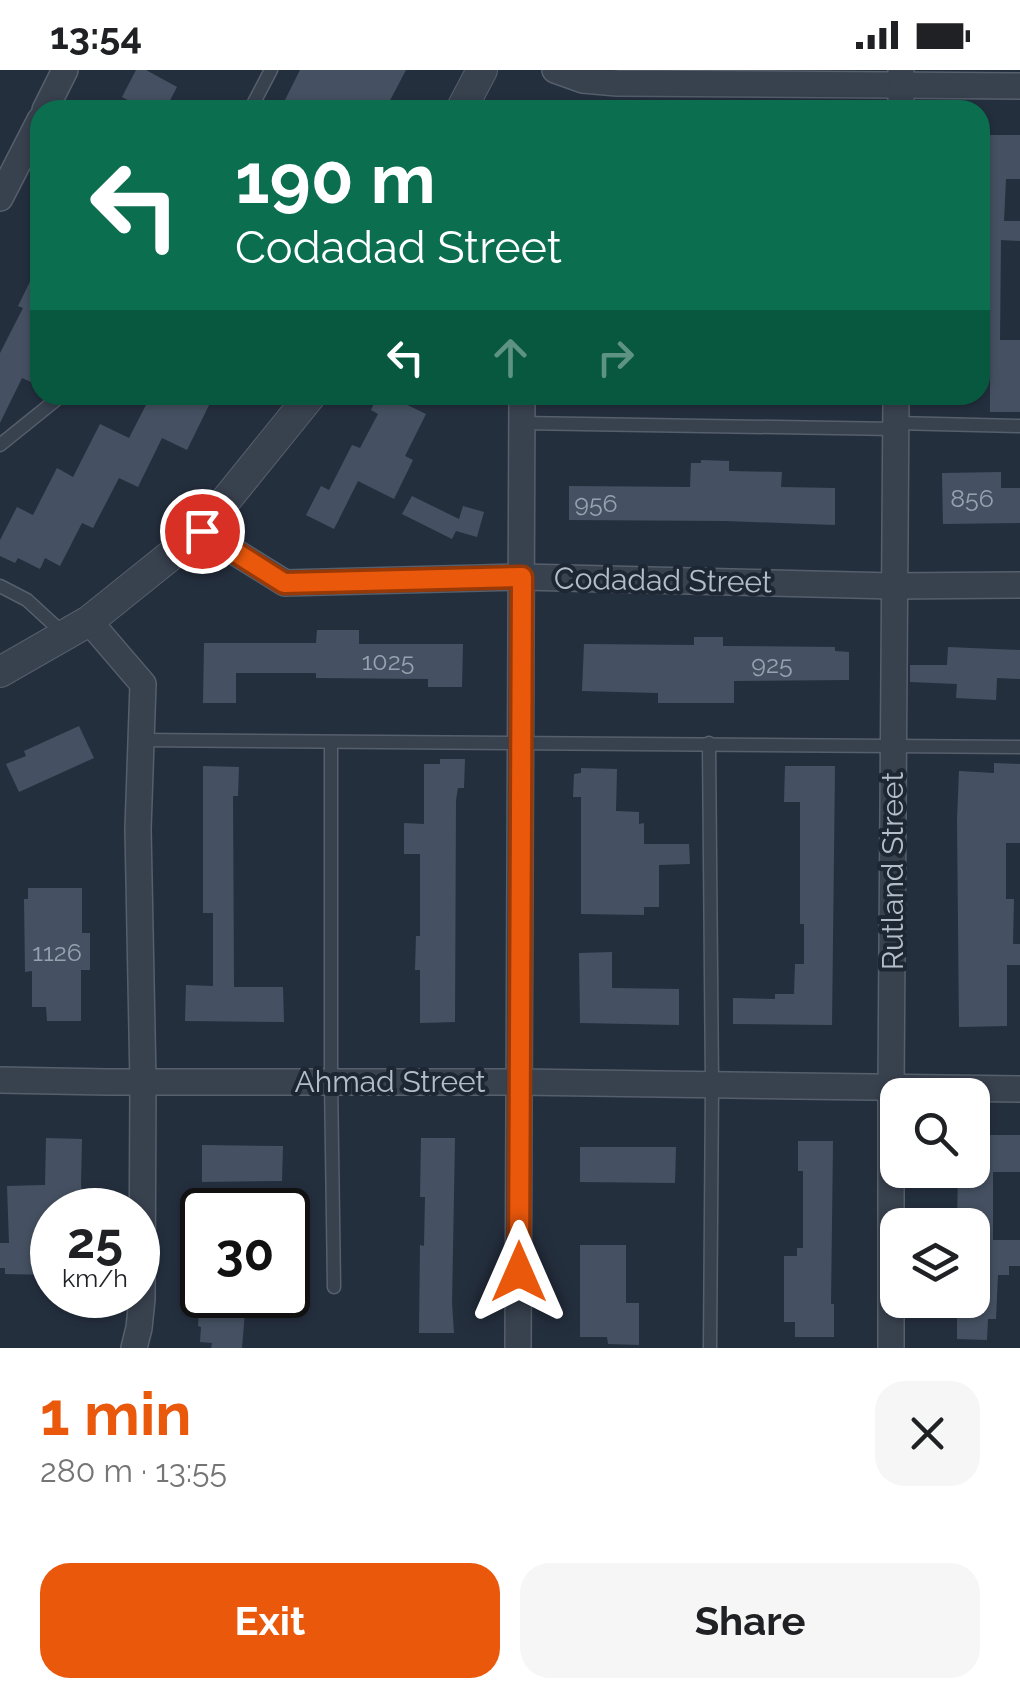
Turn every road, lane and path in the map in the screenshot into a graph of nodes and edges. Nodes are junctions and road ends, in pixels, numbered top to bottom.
1 (65, 70) edge
2 (271, 70) edge
3 (482, 70) edge
4 (555, 70) edge
5 (1020, 86) edge
6 (901, 88) edge
7 (50, 100) edge
8 (255, 100) edge
9 (466, 100) edge
10 (30, 140) edge
11 (0, 198) edge
12 (50, 405) edge
13 (303, 405) edge
14 (522, 405) edge
15 (896, 405) edge
16 (522, 423) junction
17 (896, 426) junction
18 (1020, 426) edge
19 (0, 445) edge
20 (202, 531) junction
21 (522, 577) junction
22 (1020, 585) edge
23 (0, 586) edge
24 (894, 586) junction
25 (76, 627) junction
26 (0, 672) edge
27 (142, 740) junction
28 (332, 742) junction
29 (521, 743) junction
30 (709, 743) junction
31 (892, 746) junction
32 (1020, 746) edge
33 (891, 1078) edge
34 (0, 1080) edge
35 (331, 1080) junction
36 (143, 1082) junction
37 (520, 1082) junction
38 (712, 1086) junction
39 (880, 1087) edge
40 (990, 1089) edge
41 (1020, 1089) edge
42 (891, 1188) edge
43 (334, 1287) dead end
44 (134, 1348) edge
45 (518, 1348) edge
46 (710, 1348) edge
47 (892, 1348) edge

1 - 7 street
2 - 8 lane
3 - 9 street
4 - 6 street
5 - 6 street
10 - 11 street
12 - 19 lane
13 - 20 street
14 - 16 street
15 - 17 street, Rutland Street
16 - 17 lane
16 - 21 street
17 - 18 lane
17 - 24 street, Rutland Street
20 - 21 street, Codadad Street
20 - 25 street
21 - 24 street, Codadad Street
21 - 29 street
22 - 24 street, Codadad Street
23 - 25 lane
24 - 31 street, Rutland Street
25 - 26 street
25 - 27 street
27 - 28 lane
27 - 36 street
28 - 29 lane
28 - 35 lane
29 - 30 lane
29 - 37 street
30 - 31 lane
30 - 38 lane
31 - 32 lane
31 - 33 street, Rutland Street
34 - 36 street, Ahmad Street
35 - 36 street, Ahmad Street
35 - 37 street, Ahmad Street
35 - 43 lane
36 - 44 street
37 - 38 street, Ahmad Street
37 - 45 street
38 - 39 street, Ahmad Street
38 - 46 lane
40 - 41 street, Ahmad Street
42 - 47 street, Rutland Street

